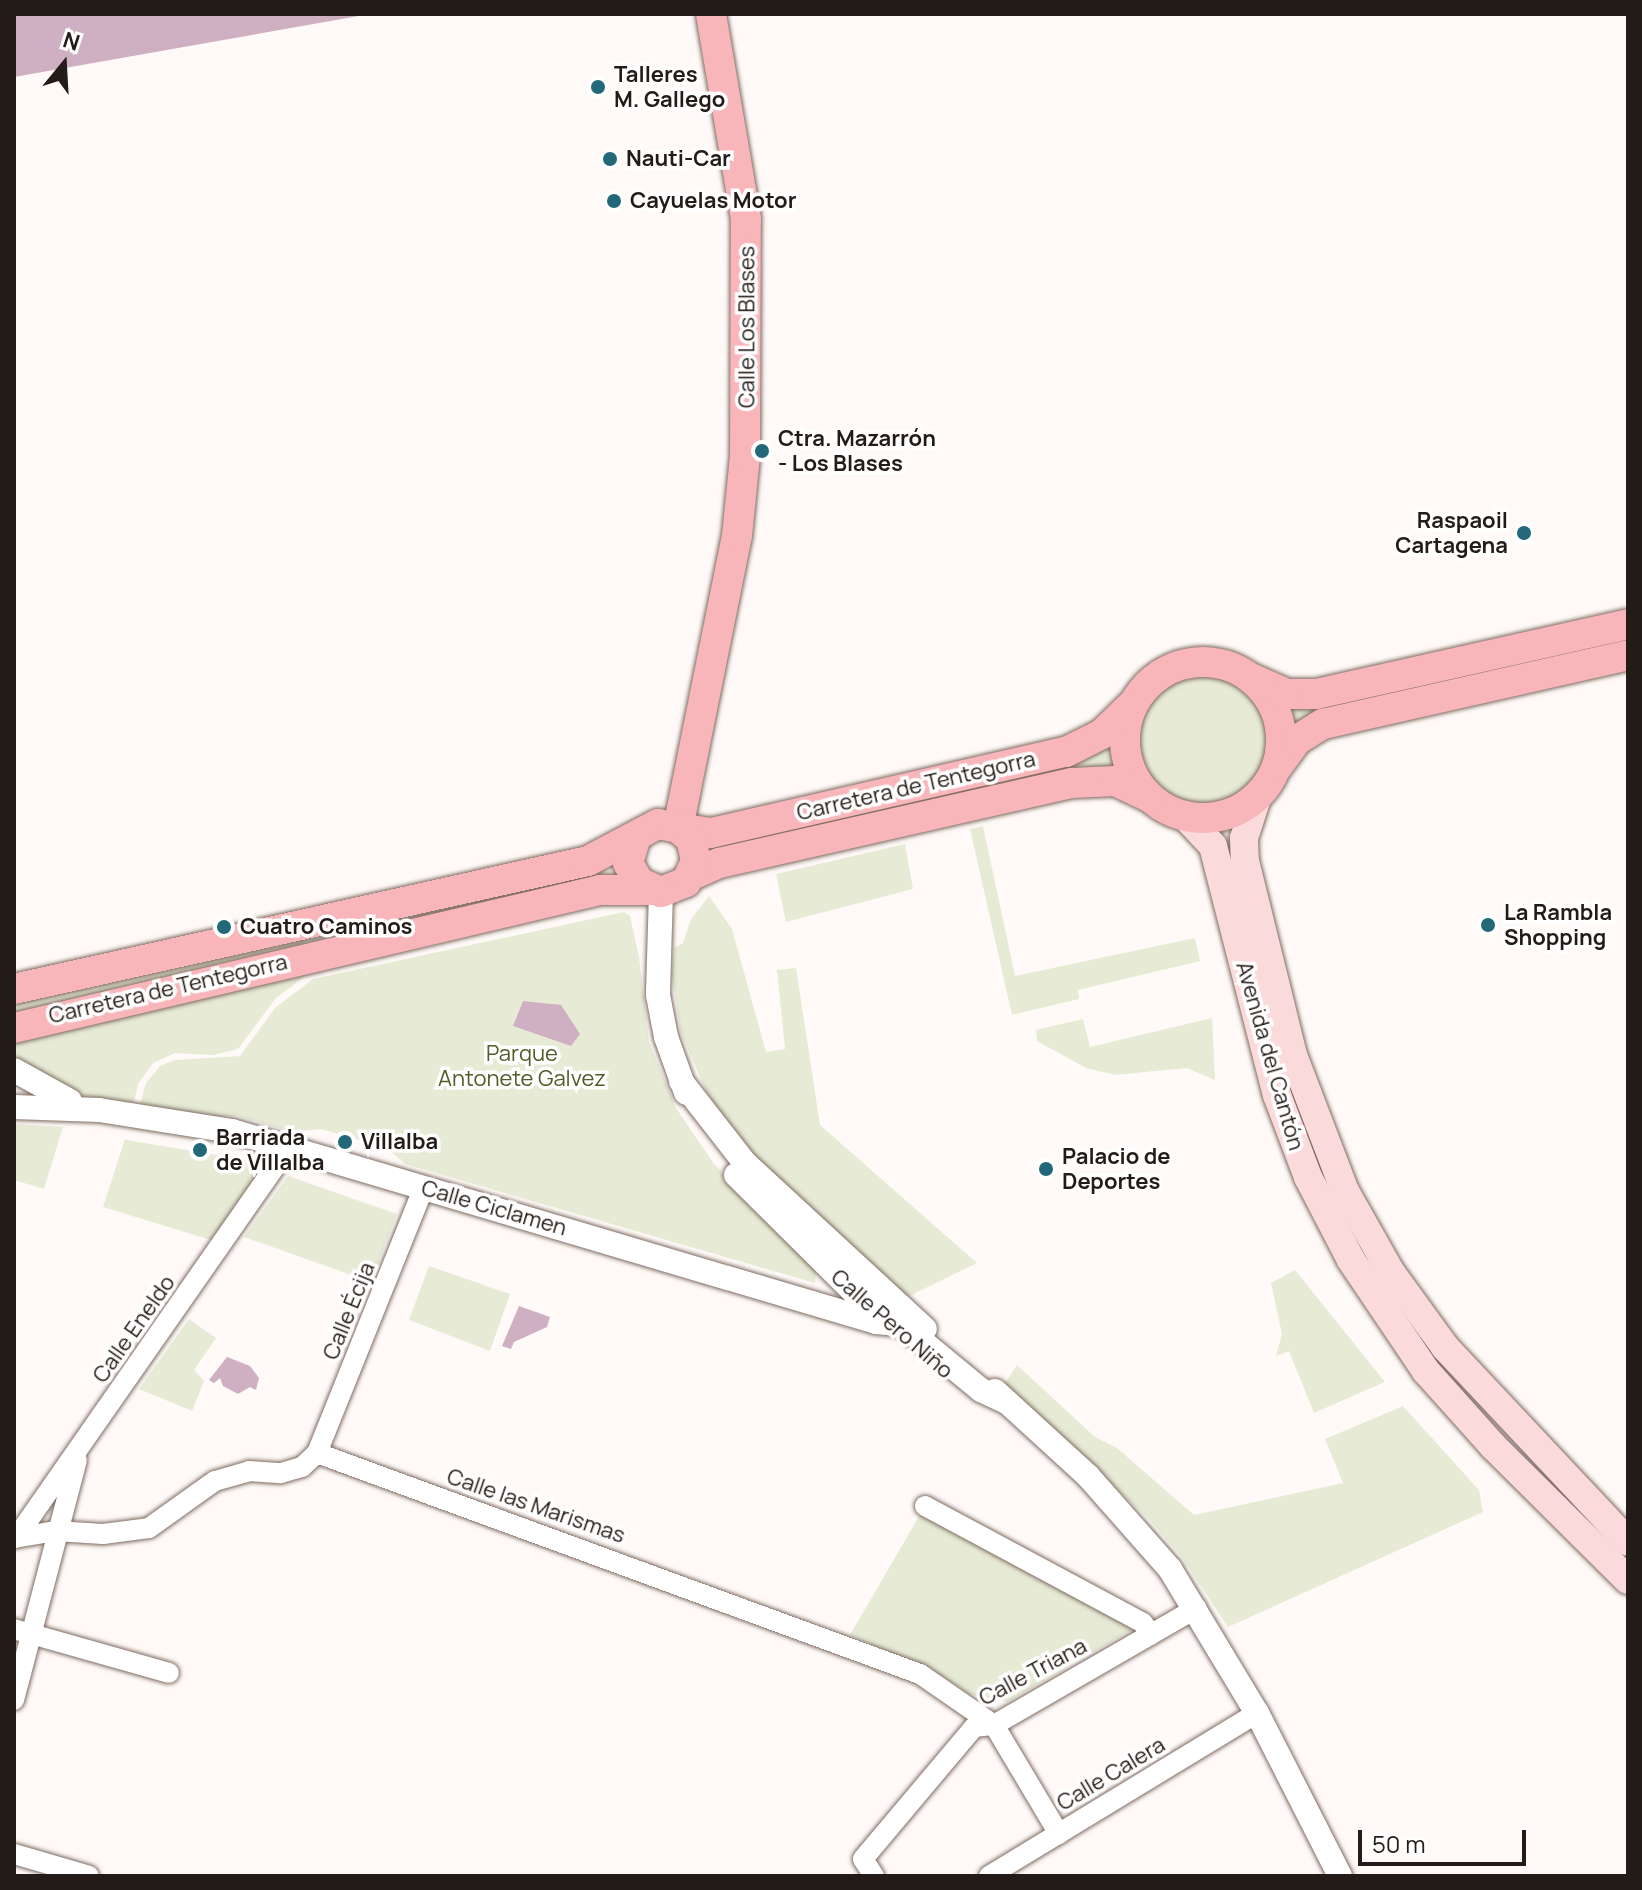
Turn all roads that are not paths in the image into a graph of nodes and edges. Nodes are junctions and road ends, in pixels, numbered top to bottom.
1 (711, 14) edge
2 (1628, 624) edge
3 (1628, 655) edge
4 (1248, 676) junction
5 (1137, 699) junction
6 (1276, 768) junction
7 (1258, 795) junction
8 (1152, 798) junction
9 (1184, 815) junction
10 (678, 828) junction
11 (636, 836) junction
12 (692, 875) junction
13 (656, 891) junction
14 (14, 989) edge
15 (14, 1028) edge
16 (14, 1070) edge
17 (681, 1081) junction
18 (14, 1107) edge
19 (99, 1110) junction
20 (289, 1147) junction
21 (424, 1187) junction
22 (824, 1265) junction
23 (808, 1301) junction
24 (886, 1324) junction
25 (1007, 1402) junction
26 (81, 1446) junction
27 (317, 1453) junction
28 (925, 1506) dead end
29 (56, 1531) junction
30 (1140, 1535) junction
31 (15, 1538) edge
32 (1628, 1542) edge
33 (1628, 1580) edge
34 (1197, 1608) junction
35 (24, 1631) edge
36 (1151, 1635) junction
37 (169, 1673) dead end
38 (14, 1700) edge
39 (1257, 1713) junction
40 (994, 1725) junction
41 (1059, 1834) junction
42 (14, 1854) edge
43 (89, 1876) edge
44 (874, 1876) edge
45 (989, 1876) edge
46 (1340, 1876) edge

1 - 10 main road, Calle Los Blases
2 - 4 main road
3 - 6 main road
4 - 5 main road
4 - 6 main road
5 - 8 main road
5 - 10 main road, Carretera de Tentegorra
6 - 7 main road
7 - 9 main road
7 - 32 main road, Avenida del Cantón
8 - 9 main road
8 - 12 main road, Carretera de Tentegorra
9 - 33 main road, Avenida del Cantón
10 - 11 main road
10 - 12 main road
11 - 13 main road
11 - 14 main road, Carretera de Tentegorra
12 - 13 main road
13 - 15 main road, Carretera de Tentegorra
13 - 17 street, Calle Pero Niño
16 - 19 street, Calle Ciclamen
17 - 22 street, Calle Pero Niño
17 - 25 street, Calle Pero Niño
18 - 19 street, Calle Ciclamen
19 - 20 street, Calle Ciclamen
20 - 21 street, Calle Ciclamen
20 - 26 street, Calle Eneldo
21 - 23 street, Calle Ciclamen
21 - 27 street, Calle Écija
22 - 23 street
22 - 24 street, Calle Pero Niño
23 - 24 street, Calle Ciclamen
24 - 25 street
24 - 30 street, Calle Pero Niño
25 - 30 street, Calle Pero Niño
26 - 29 street
26 - 31 street, Calle Eneldo
27 - 29 street
27 - 40 street, Calle las Marismas
28 - 36 street
29 - 31 street
29 - 35 street
30 - 34 street, Calle Pero Niño
34 - 36 street, Calle Triana
34 - 39 street, Calle Pero Niño
35 - 37 street
35 - 38 street
36 - 40 street, Calle Triana
39 - 41 street, Calle Calera
39 - 46 street, Calle Pero Niño
40 - 41 street
40 - 44 street, Calle Triana
41 - 45 street, Calle Calera
42 - 43 street

